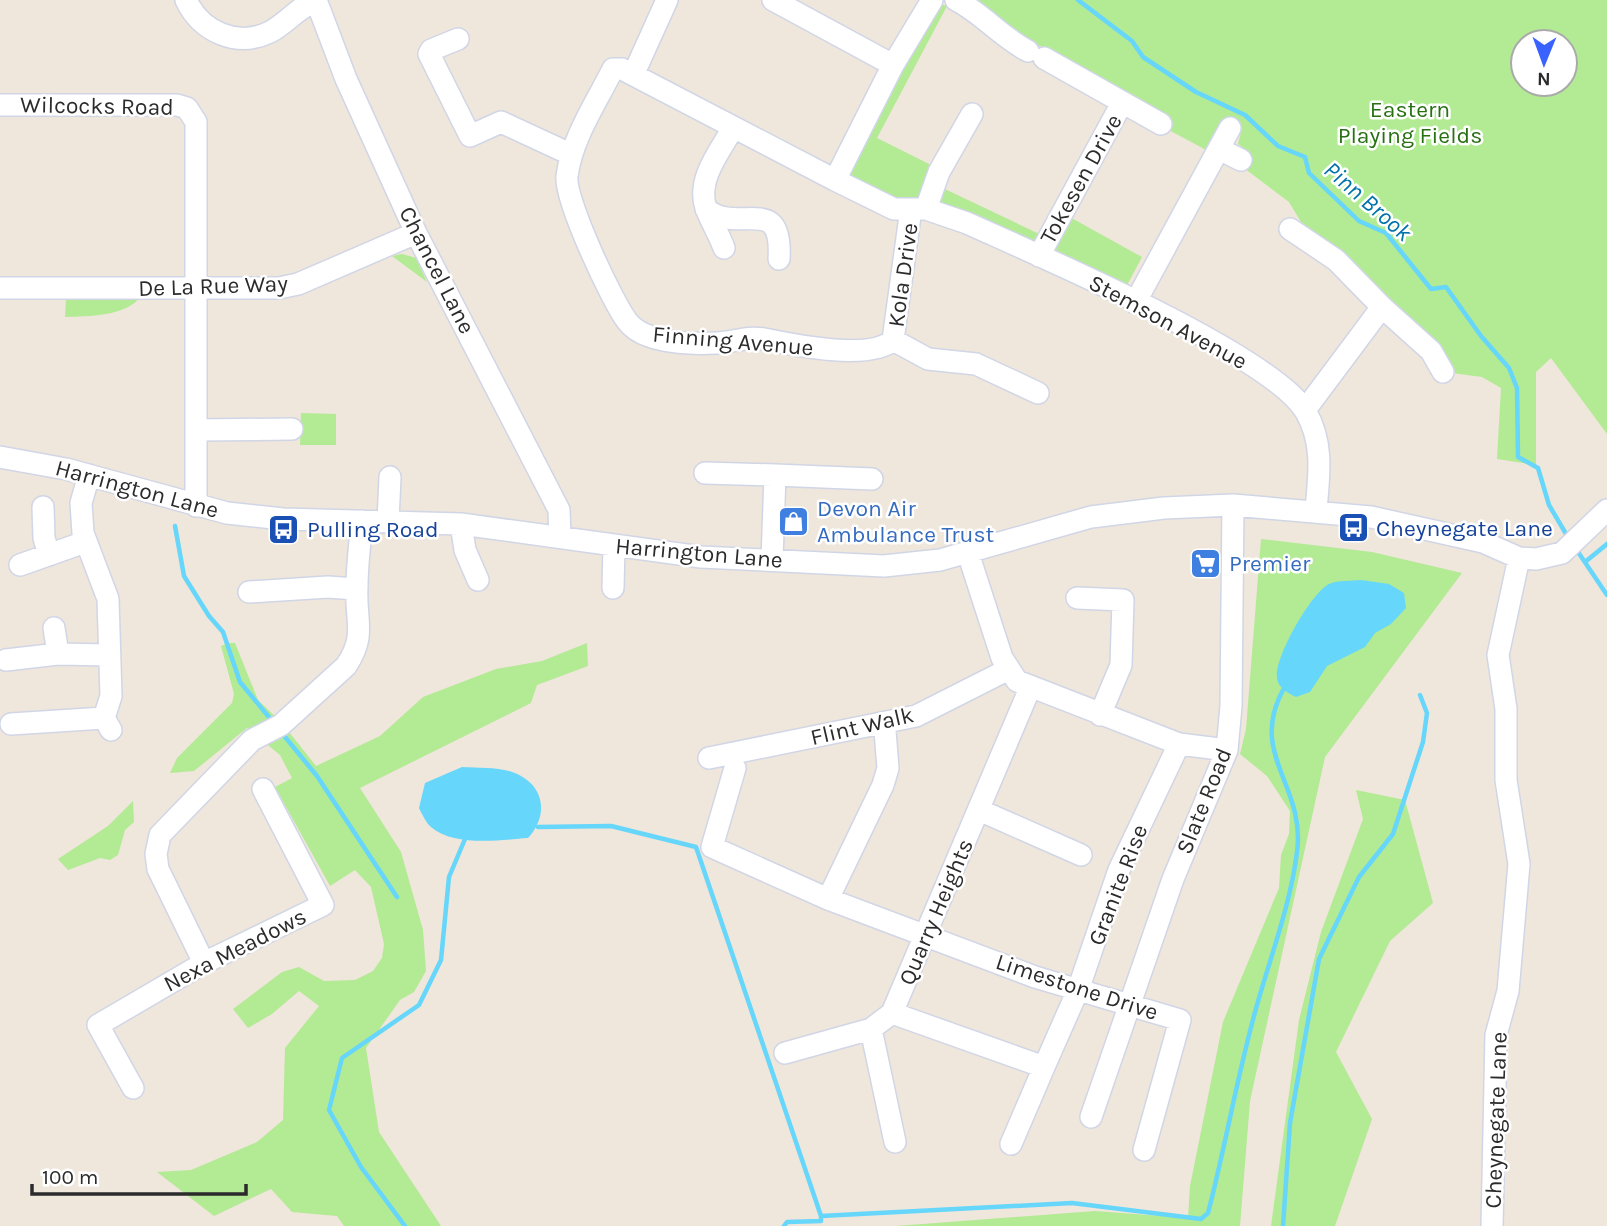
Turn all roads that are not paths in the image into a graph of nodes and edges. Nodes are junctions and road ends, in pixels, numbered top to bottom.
1 (186, 0) edge
2 (667, 0) edge
3 (932, 0) edge
4 (956, 0) edge
5 (316, 1) edge
6 (785, 3) edge
7 (458, 39) dead end
8 (893, 65) junction
9 (634, 73) junction
10 (1122, 103) junction
11 (0, 105) edge
12 (972, 114) dead end
13 (1161, 124) dead end
14 (733, 128) junction
15 (1230, 128) dead end
16 (1219, 149) junction
17 (570, 154) junction
18 (1241, 160) dead end
19 (835, 180) junction
20 (706, 209) junction
21 (919, 209) junction
22 (1290, 229) dead end
23 (416, 233) junction
24 (724, 248) dead end
25 (1039, 256) junction
26 (779, 259) dead end
27 (0, 288) edge
28 (196, 289) junction
29 (1135, 303) junction
30 (1382, 307) junction
31 (893, 340) junction
32 (1443, 372) dead end
33 (1038, 393) dead end
34 (1305, 410) junction
35 (196, 429) junction
36 (292, 429) dead end
37 (0, 457) edge
38 (705, 473) dead end
39 (89, 475) junction
40 (775, 475) junction
41 (390, 477) dead end
42 (872, 479) dead end
43 (1233, 505) junction
44 (196, 506) junction
45 (43, 507) dead end
46 (1317, 510) junction
47 (1607, 510) edge
48 (362, 521) junction
49 (388, 521) junction
50 (461, 524) junction
51 (560, 537) junction
52 (85, 542) junction
53 (614, 547) junction
54 (968, 553) junction
55 (49, 555) junction
56 (1519, 558) junction
57 (772, 559) junction
58 (20, 565) dead end
59 (478, 580) dead end
60 (613, 588) dead end
61 (356, 589) junction
62 (249, 592) dead end
63 (1077, 598) dead end
64 (54, 628) dead end
65 (58, 654) junction
66 (109, 655) junction
67 (6, 660) dead end
68 (1007, 670) junction
69 (1030, 688) junction
70 (1100, 715) junction
71 (11, 724) dead end
72 (885, 731) dead end
73 (1179, 744) junction
74 (1227, 750) junction
75 (709, 758) dead end
76 (734, 768) dead end
77 (263, 789) dead end
78 (979, 810) junction
79 (1080, 855) dead end
80 (828, 899) junction
81 (927, 935) junction
82 (204, 963) junction
83 (1078, 990) junction
84 (1127, 1004) junction
85 (892, 1013) junction
86 (871, 1029) junction
87 (785, 1053) dead end
88 (1040, 1076) junction
89 (133, 1088) dead end
90 (1091, 1117) dead end
91 (895, 1142) dead end
92 (1011, 1144) dead end
93 (1144, 1150) dead end
94 (1492, 1226) edge

1 - 5 street
2 - 9 street
3 - 8 street
4 - 10 street, Tokesen Drive
5 - 23 street, Chancel Lane
6 - 8 street
7 - 17 street
8 - 19 street
9 - 14 street, Stemson Avenue
9 - 17 street, Finning Avenue
10 - 13 street, Tokesen Drive
10 - 25 street, Tokesen Drive
11 - 28 street, Wilcocks Road
12 - 21 street
14 - 19 street, Stemson Avenue
14 - 20 street
15 - 16 street
16 - 18 street
16 - 29 street
17 - 31 street, Finning Avenue
19 - 21 street, Stemson Avenue
20 - 24 street
20 - 26 street
21 - 25 street, Stemson Avenue
21 - 31 street, Kola Drive
22 - 30 street
23 - 28 street, De La Rue Way
23 - 51 street, Chancel Lane
25 - 29 street, Stemson Avenue
27 - 28 street, De La Rue Way
28 - 35 street
29 - 34 street, Stemson Avenue
30 - 32 street
30 - 34 street
31 - 33 street
34 - 46 street, Stemson Avenue
35 - 36 street
35 - 44 street
37 - 39 street, Harrington Lane
38 - 40 street
39 - 44 street, Harrington Lane
39 - 52 street
40 - 42 street
40 - 57 street
41 - 49 street
43 - 46 street, Harrington Lane
43 - 54 street, Harrington Lane
43 - 74 street, Slate Road
44 - 48 street, Harrington Lane
45 - 55 street
46 - 56 street, Harrington Lane
47 - 56 street
48 - 49 street, Harrington Lane
48 - 61 street
49 - 50 street, Harrington Lane
50 - 51 street, Harrington Lane
50 - 59 street
51 - 53 street, Harrington Lane
52 - 55 street
52 - 66 street
53 - 57 street, Harrington Lane
53 - 60 street
54 - 57 street, Harrington Lane
54 - 68 street
55 - 58 street
56 - 94 street, Cheynegate Lane
61 - 62 street
61 - 82 street
63 - 70 street
64 - 65 street
65 - 66 street
65 - 67 street
66 - 71 street
68 - 69 street
68 - 75 street, Flint Walk
69 - 70 street
69 - 78 street, Quarry Heights
70 - 73 street
72 - 80 street
73 - 74 street
73 - 83 street, Granite Rise
74 - 84 street, Slate Road
76 - 80 street, Limestone Drive
77 - 82 street, Nexa Meadows
78 - 79 street, Quarry Heights
78 - 81 street, Quarry Heights
80 - 81 street, Limestone Drive
81 - 83 street, Limestone Drive
81 - 85 street, Quarry Heights
82 - 89 street, Nexa Meadows
83 - 84 street, Limestone Drive
83 - 88 street, Granite Rise
84 - 90 street, Slate Road
84 - 93 street, Limestone Drive
85 - 86 street, Quarry Heights
85 - 88 street, Quarry Heights
86 - 87 street, Quarry Heights
86 - 91 street
88 - 92 street, Granite Rise

